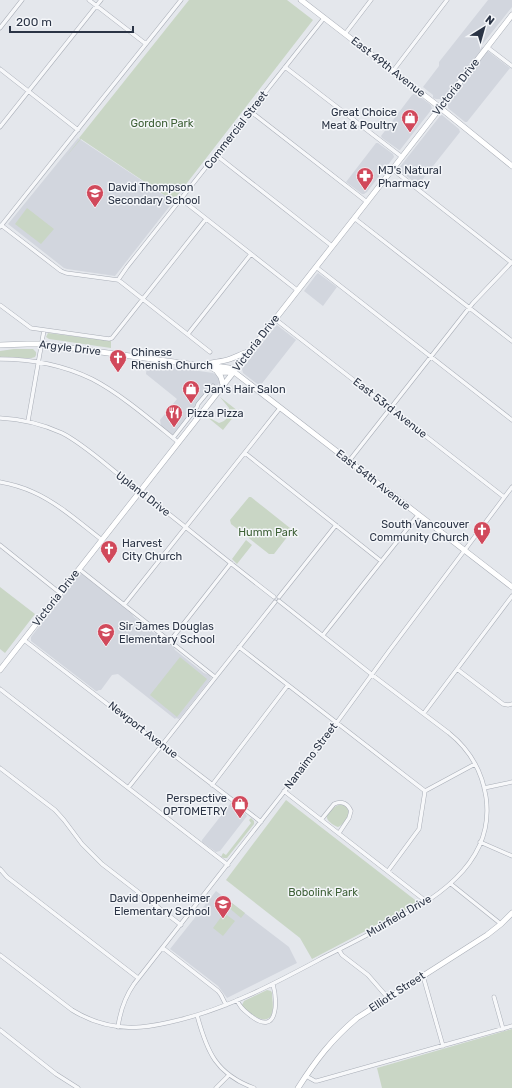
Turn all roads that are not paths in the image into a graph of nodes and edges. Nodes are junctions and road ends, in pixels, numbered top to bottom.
1 (22, 0) edge
2 (89, 0) edge
3 (101, 0) edge
4 (181, 0) edge
5 (301, 0) edge
6 (371, 0) edge
7 (447, 0) edge
8 (97, 6) junction
9 (512, 15) edge
10 (324, 18) junction
11 (0, 28) edge
12 (345, 34) junction
13 (146, 44) junction
14 (487, 47) junction
15 (512, 66) edge
16 (286, 67) junction
17 (0, 69) edge
18 (392, 71) junction
19 (29, 91) junction
20 (440, 108) junction
21 (250, 111) junction
22 (0, 127) edge
23 (78, 130) junction
24 (216, 155) junction
25 (402, 157) junction
26 (512, 166) edge
27 (392, 169) junction
28 (182, 199) junction
29 (367, 202) junction
30 (354, 218) junction
31 (206, 219) junction
32 (0, 225) edge
33 (332, 246) junction
34 (251, 254) junction
35 (512, 263) edge
36 (316, 267) junction
37 (118, 280) junction
38 (297, 290) junction
39 (143, 299) junction
40 (0, 306) edge
41 (469, 308) junction
42 (275, 319) junction
43 (44, 330) junction
44 (188, 334) junction
45 (512, 341) edge
46 (42, 344) junction
47 (0, 345) edge
48 (210, 352) dead end
49 (248, 352) junction
50 (431, 356) junction
51 (0, 359) edge
52 (38, 362) junction
53 (202, 366) junction
54 (213, 369) junction
55 (233, 372) junction
56 (223, 385) junction
57 (213, 386) dead end
58 (197, 407) junction
59 (280, 408) junction
60 (391, 408) junction
61 (202, 411) junction
62 (0, 418) edge
63 (512, 420) edge
64 (28, 421) junction
65 (173, 438) junction
66 (178, 442) junction
67 (245, 453) junction
68 (349, 461) junction
69 (0, 482) edge
70 (512, 487) edge
71 (140, 491) junction
72 (504, 497) junction
73 (418, 515) junction
74 (336, 525) junction
75 (186, 527) junction
76 (102, 540) junction
77 (0, 545) edge
78 (464, 550) junction
79 (381, 561) junction
80 (231, 563) junction
81 (79, 569) junction
82 (512, 587) edge
83 (60, 593) junction
84 (279, 596) junction
85 (512, 596) edge
86 (274, 597) junction
87 (277, 602) junction
88 (124, 605) junction
89 (323, 635) junction
90 (24, 640) junction
91 (170, 641) junction
92 (239, 647) junction
93 (458, 669) junction
94 (0, 670) edge
95 (371, 674) junction
96 (215, 677) junction
97 (288, 685) junction
98 (0, 689) edge
99 (512, 704) edge
100 (424, 713) junction
101 (337, 722) junction
102 (162, 745) junction
103 (475, 764) junction
104 (0, 768) edge
105 (512, 782) edge
106 (212, 785) junction
107 (128, 788) junction
108 (484, 788) junction
109 (284, 791) junction
110 (425, 791) junction
111 (321, 820) junction
112 (261, 822) junction
113 (339, 833) junction
114 (480, 842) junction
115 (512, 856) edge
116 (228, 865) junction
117 (0, 869) edge
118 (388, 871) junction
119 (451, 884) junction
120 (427, 902) junction
121 (512, 913) edge
122 (501, 924) junction
123 (181, 925) junction
124 (162, 948) junction
125 (339, 950) junction
126 (0, 955) edge
127 (423, 976) junction
128 (138, 978) junction
129 (273, 984) junction
130 (494, 997) dead end
131 (388, 998) junction
132 (237, 1000) junction
133 (226, 1005) junction
134 (197, 1015) junction
135 (512, 1026) edge
136 (118, 1027) junction
137 (503, 1029) junction
138 (0, 1030) edge
139 (443, 1046) junction
140 (229, 1075) junction
141 (306, 1076) junction
142 (78, 1088) edge
143 (216, 1088) edge
144 (254, 1088) edge
145 (298, 1088) edge

1 - 11 street
2 - 8 street
3 - 8 street
4 - 13 street
5 - 10 street, East 49th Avenue
6 - 12 street
7 - 18 street
8 - 13 street
8 - 19 street
9 - 14 street, Victoria Drive
10 - 12 street, East 49th Avenue
10 - 16 street, Commercial Street
12 - 18 street, East 49th Avenue
13 - 23 street
14 - 15 street
14 - 20 street, Victoria Drive
16 - 21 street, Commercial Street
16 - 25 street
17 - 19 street
18 - 20 street, East 49th Avenue
19 - 22 street
19 - 23 street
20 - 25 street, Victoria Drive
20 - 26 street, East 49th Avenue
21 - 24 street, Commercial Street
21 - 29 street
23 - 32 street
24 - 28 street, Commercial Street
24 - 33 street
25 - 27 street, Victoria Drive
27 - 29 street, Victoria Drive
27 - 35 street
28 - 31 street
28 - 37 street, Commercial Street
29 - 30 street, Victoria Drive
30 - 33 street, Victoria Drive
30 - 41 street
31 - 34 street
31 - 39 street
32 - 37 street
33 - 36 street, Victoria Drive
34 - 38 street
34 - 44 street
35 - 41 street
36 - 38 street, Victoria Drive
36 - 50 street
37 - 39 street
38 - 42 street, Victoria Drive
39 - 43 street
39 - 44 street
40 - 43 street
41 - 45 street
41 - 50 street
42 - 49 street, Victoria Drive
42 - 60 street, East 53rd Avenue
43 - 46 street
44 - 48 street
46 - 47 street, Argyle Drive
46 - 52 street
46 - 53 street, Argyle Drive
49 - 53 street
49 - 55 street, Victoria Drive
50 - 60 street
50 - 63 street
51 - 52 street
52 - 64 street
52 - 65 street
53 - 54 street, Argyle Drive
54 - 55 street, Argyle Drive
54 - 56 street
55 - 56 street, Victoria Drive
55 - 59 street, East 54th Avenue
56 - 61 street, Victoria Drive
57 - 58 street
58 - 61 street
58 - 65 street
59 - 67 street
59 - 68 street, East 54th Avenue
60 - 68 street
60 - 72 street, East 53rd Avenue
61 - 66 street, Victoria Drive
62 - 64 street, Upland Drive
64 - 71 street, Upland Drive
65 - 66 street
66 - 71 street, Victoria Drive
67 - 74 street
67 - 75 street
68 - 73 street, East 54th Avenue
69 - 76 street
70 - 72 street, Nanaimo Street
71 - 75 street, Upland Drive
71 - 76 street, Victoria Drive
72 - 78 street, Nanaimo Street
73 - 78 street, East 54th Avenue
73 - 79 street
74 - 79 street
74 - 84 street
75 - 80 street, Upland Drive
75 - 88 street
76 - 81 street, Victoria Drive
77 - 83 street
78 - 82 street, East 54th Avenue
78 - 95 street, Nanaimo Street
79 - 89 street
80 - 86 street, Upland Drive
80 - 91 street
81 - 83 street, Victoria Drive
81 - 88 street
83 - 90 street, Victoria Drive
84 - 86 street
84 - 87 street
85 - 93 street
86 - 87 street
87 - 89 street
87 - 92 street
88 - 91 street
89 - 95 street
90 - 94 street, Victoria Drive
90 - 102 street, Newport Avenue
91 - 96 street
92 - 96 street
92 - 97 street
93 - 99 street
93 - 100 street
95 - 100 street
95 - 101 street, Nanaimo Street
96 - 102 street
97 - 101 street
97 - 106 street
98 - 107 street
100 - 103 street
101 - 109 street, Nanaimo Street
101 - 110 street
102 - 106 street, Newport Avenue
102 - 107 street
103 - 108 street
103 - 110 street
104 - 123 street
105 - 108 street
106 - 112 street, Newport Avenue
107 - 116 street
108 - 114 street, Muirfield Drive
109 - 111 street
109 - 112 street, Nanaimo Street
110 - 118 street
111 - 113 street
111 - 113 street
112 - 116 street, Nanaimo Street
113 - 118 street
114 - 115 street
114 - 119 street, Muirfield Drive
116 - 123 street, Nanaimo Street
117 - 128 street
118 - 120 street
119 - 120 street, Muirfield Drive
119 - 122 street
120 - 125 street, Muirfield Drive
121 - 122 street, Elliott Street
122 - 127 street, Elliott Street
123 - 124 street, Nanaimo Street
124 - 128 street, Nanaimo Street
124 - 133 street
125 - 129 street, Muirfield Drive
125 - 131 street
126 - 136 street, Muirfield Drive
127 - 131 street, Elliott Street
127 - 139 street
128 - 136 street, Nanaimo Street
129 - 132 street, Muirfield Drive
129 - 132 street
130 - 137 street
131 - 141 street, Elliott Street
132 - 133 street, Muirfield Drive
133 - 134 street, Muirfield Drive
134 - 136 street, Muirfield Drive
134 - 140 street
135 - 137 street
137 - 139 street
138 - 142 street
139 - 141 street
140 - 143 street
140 - 144 street
141 - 145 street, Elliott Street

